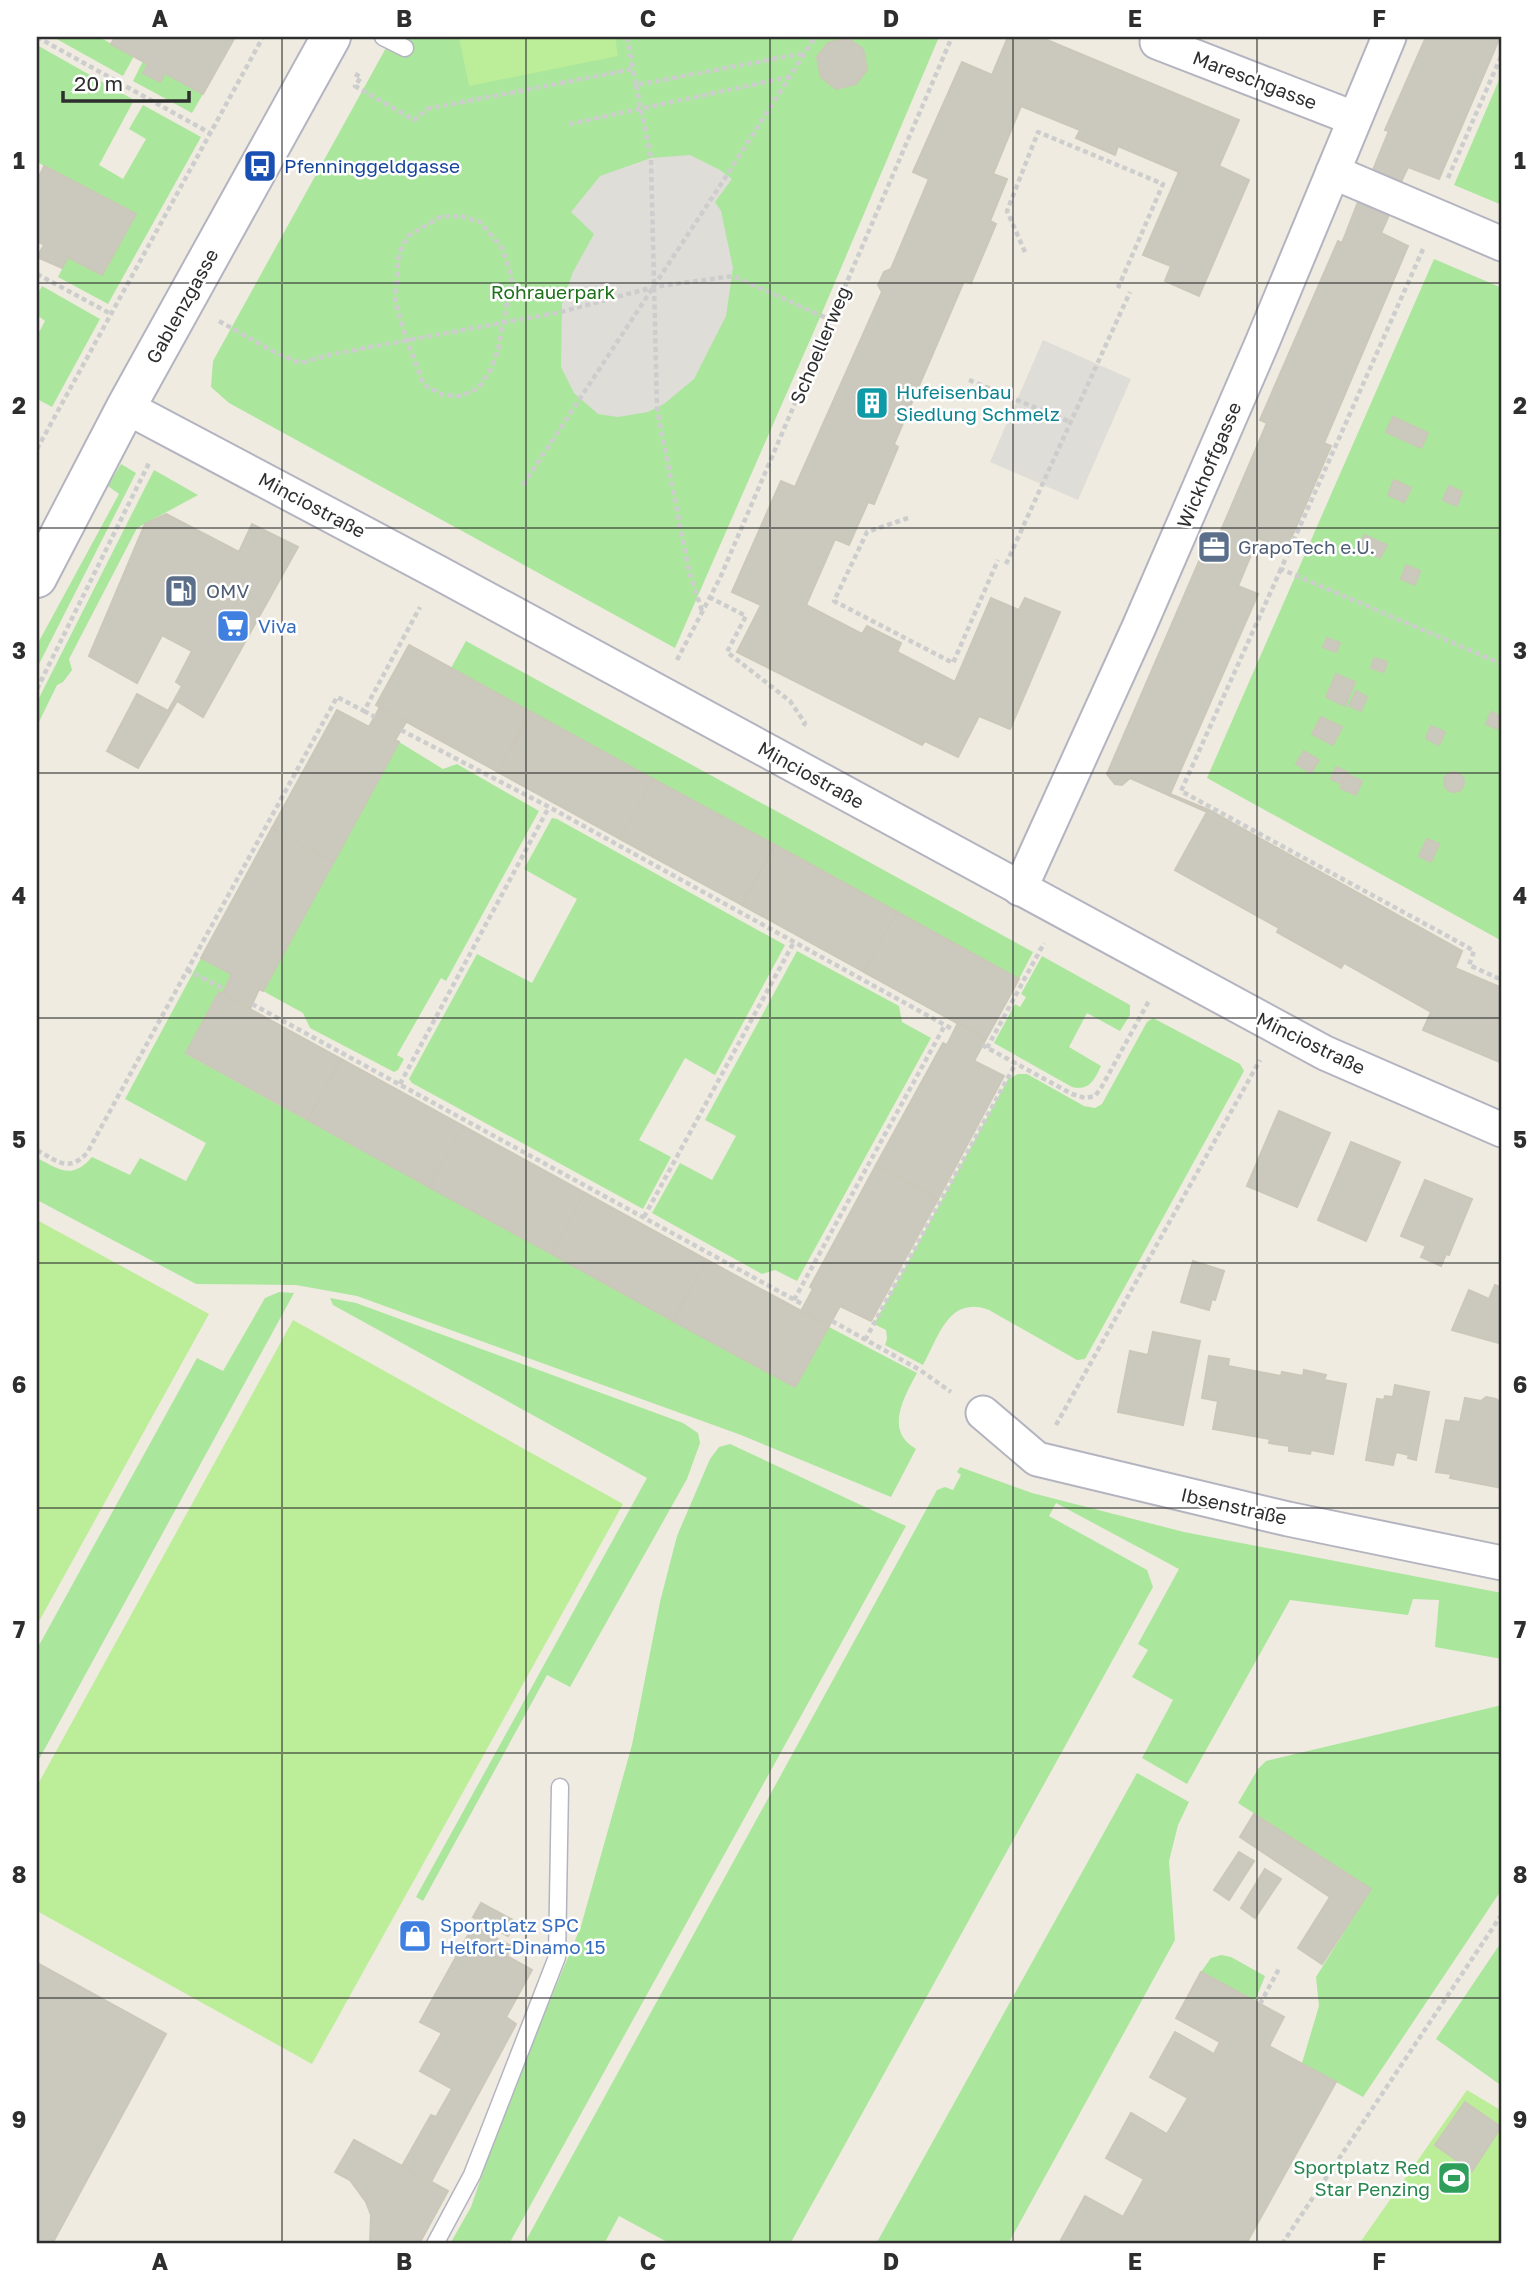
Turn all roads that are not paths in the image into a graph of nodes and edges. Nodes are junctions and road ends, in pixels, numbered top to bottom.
1 (331, 37) edge
2 (383, 37) edge
3 (1389, 37) edge
4 (1157, 42) dead end
5 (405, 48) dead end
6 (1353, 118) junction
7 (1333, 172) junction
8 (1502, 244) edge
9 (126, 407) junction
10 (37, 578) edge
11 (1020, 889) junction
12 (1502, 1130) edge
13 (983, 1413) dead end
14 (1502, 1563) edge
15 (560, 1787) dead end
16 (435, 2244) edge

1 - 9 main road, Gablenzgasse
2 - 5 lane
3 - 6 street, Wickhoffgasse
4 - 6 street, Mareschgasse
6 - 7 street, Wickhoffgasse
7 - 8 street
7 - 11 street, Wickhoffgasse
9 - 10 main road, Gablenzgasse
9 - 11 street, Minciostraße
11 - 12 street, Minciostraße
13 - 14 street, Ibsenstraße
15 - 16 lane

